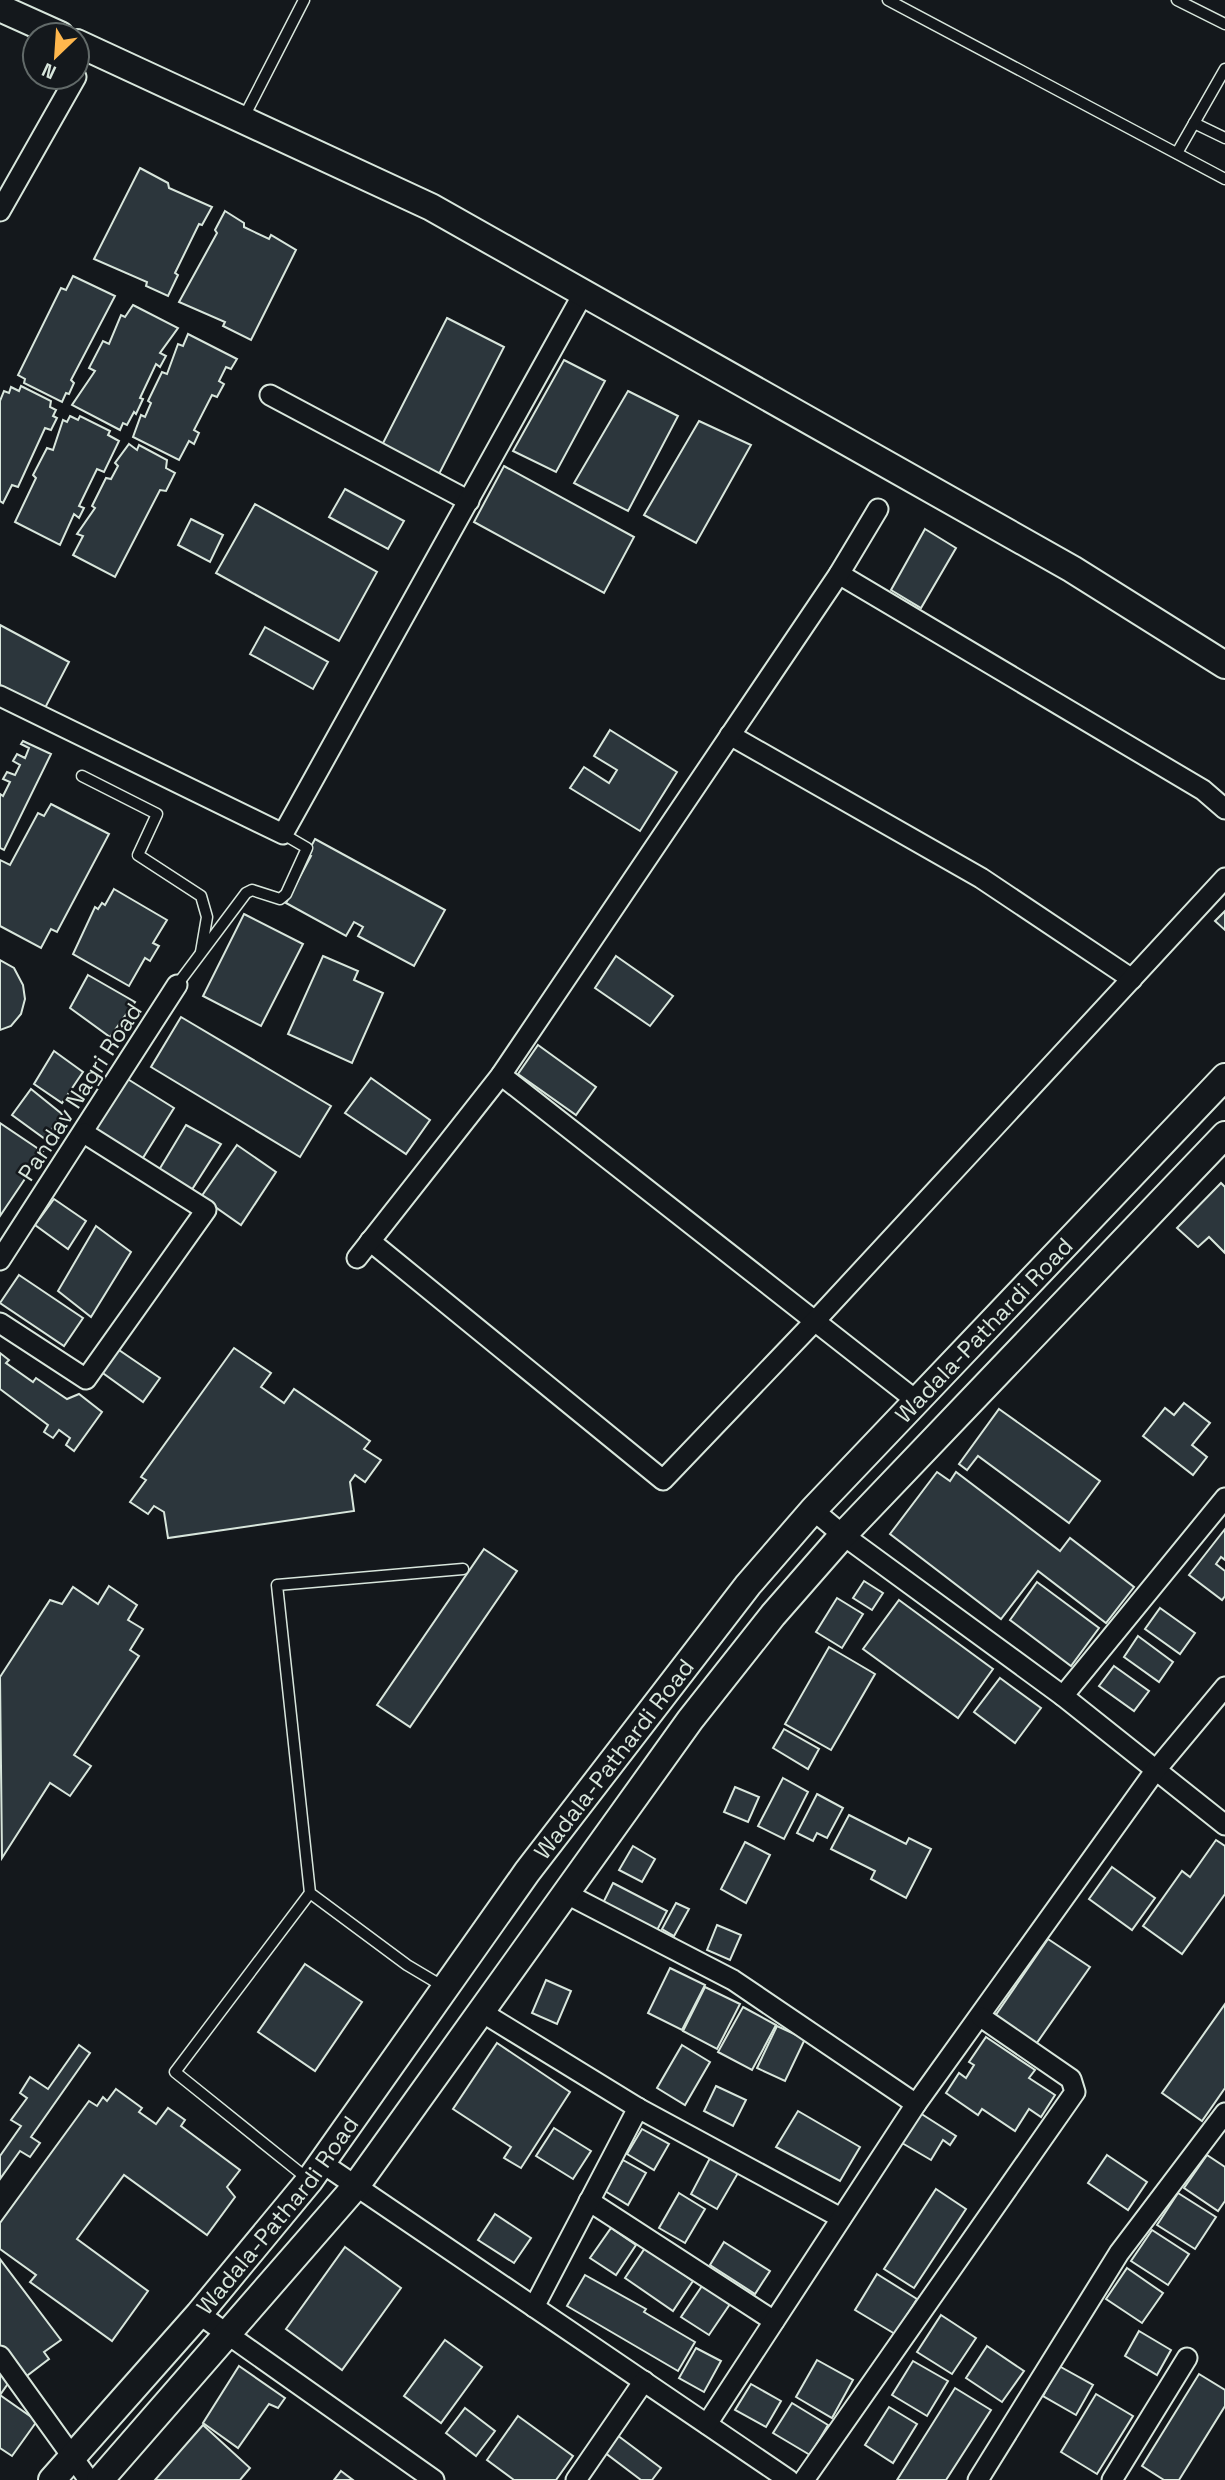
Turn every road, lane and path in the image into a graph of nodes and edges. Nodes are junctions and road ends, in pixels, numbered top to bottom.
1 (304, 0) edge
2 (888, 0) edge
3 (1177, 0) edge
4 (0, 8) edge
5 (29, 21) edge
6 (1225, 24) edge
7 (91, 49) edge
8 (1225, 69) edge
9 (68, 91) edge
10 (242, 120) junction
11 (1194, 122) junction
12 (1225, 138) edge
13 (1177, 153) junction
14 (1225, 179) edge
15 (0, 211) edge
16 (583, 293) junction
17 (270, 395) dead end
18 (469, 501) junction
19 (878, 509) dead end
20 (838, 573) junction
21 (1225, 665) edge
22 (0, 696) edge
23 (730, 735) junction
24 (82, 776) dead end
25 (1225, 809) edge
26 (283, 834) junction
27 (1225, 878) edge
28 (201, 952) junction
29 (1132, 979) junction
30 (177, 985) joint
31 (501, 1075) junction
32 (1225, 1077) edge
33 (84, 1133) junction
34 (1225, 1135) edge
35 (370, 1241) junction
36 (357, 1258) dead end
37 (0, 1260) edge
38 (815, 1321) junction
39 (0, 1323) edge
40 (918, 1402) junction
41 (1225, 1497) edge
42 (813, 1510) junction
43 (843, 1535) junction
44 (463, 1569) dead end
45 (1225, 1687) edge
46 (1063, 1696) junction
47 (1155, 1771) junction
48 (1225, 1825) edge
49 (565, 1893) junction
50 (310, 1894) junction
51 (445, 1987) junction
52 (480, 2011) junction
53 (981, 2017) junction
54 (916, 2104) junction
55 (638, 2108) junction
56 (1225, 2113) edge
57 (316, 2172) junction
58 (356, 2186) junction
59 (589, 2202) junction
60 (841, 2218) junction
61 (534, 2307) junction
62 (199, 2314) junction
63 (774, 2321) junction
64 (228, 2336) junction
65 (0, 2356) edge
66 (1187, 2358) dead end
67 (644, 2381) junction
68 (707, 2424) junction
69 (73, 2457) junction
70 (52, 2480) edge
71 (89, 2480) edge
72 (100, 2480) edge
73 (434, 2480) edge
74 (576, 2480) edge
75 (789, 2480) edge
76 (804, 2480) edge
77 (978, 2480) edge
78 (1112, 2480) edge

1 - 10 lane
2 - 13 lane
3 - 6 lane
4 - 5 main road
7 - 10 main road
8 - 11 lane
9 - 15 street
10 - 16 main road
11 - 12 lane
11 - 13 lane
13 - 14 lane
16 - 18 street
16 - 21 main road
17 - 18 street
18 - 26 street
19 - 20 street
20 - 23 street
20 - 25 street
22 - 26 street
23 - 29 street
23 - 31 street
24 - 28 lane
26 - 28 lane
27 - 29 street
28 - 30 lane
29 - 38 street
30 - 33 street, Pandav Nagri Road
31 - 35 street
31 - 38 street
32 - 40 main road, Wadala-Pathardi Road
33 - 37 street, Pandav Nagri Road
33 - 39 street
34 - 43 main road, Wadala-Pathardi Road
35 - 36 street
35 - 38 street
38 - 40 street
40 - 42 main road, Wadala-Pathardi Road
41 - 46 street
42 - 43 street
42 - 51 main road, Wadala-Pathardi Road
43 - 46 street
43 - 49 main road, Wadala-Pathardi Road
44 - 50 lane
45 - 47 street
46 - 47 street
47 - 48 street
47 - 53 street
49 - 52 main road, Wadala-Pathardi Road
49 - 54 street
50 - 51 lane
50 - 57 lane
51 - 57 main road, Wadala-Pathardi Road
52 - 55 street
52 - 58 main road, Wadala-Pathardi Road
53 - 54 street
53 - 76 street
54 - 60 street
55 - 59 street
55 - 60 street
56 - 77 street
57 - 58 street
57 - 62 main road, Wadala-Pathardi Road
58 - 61 street
58 - 64 main road, Wadala-Pathardi Road
59 - 61 street
59 - 63 street
60 - 63 street
61 - 67 street
62 - 64 street
62 - 69 main road, Wadala-Pathardi Road
63 - 68 street
64 - 72 main road, Wadala-Pathardi Road
64 - 73 street
65 - 69 street
66 - 78 street
67 - 68 street
67 - 74 street
68 - 75 street
69 - 70 main road, Wadala-Pathardi Road
69 - 71 street

